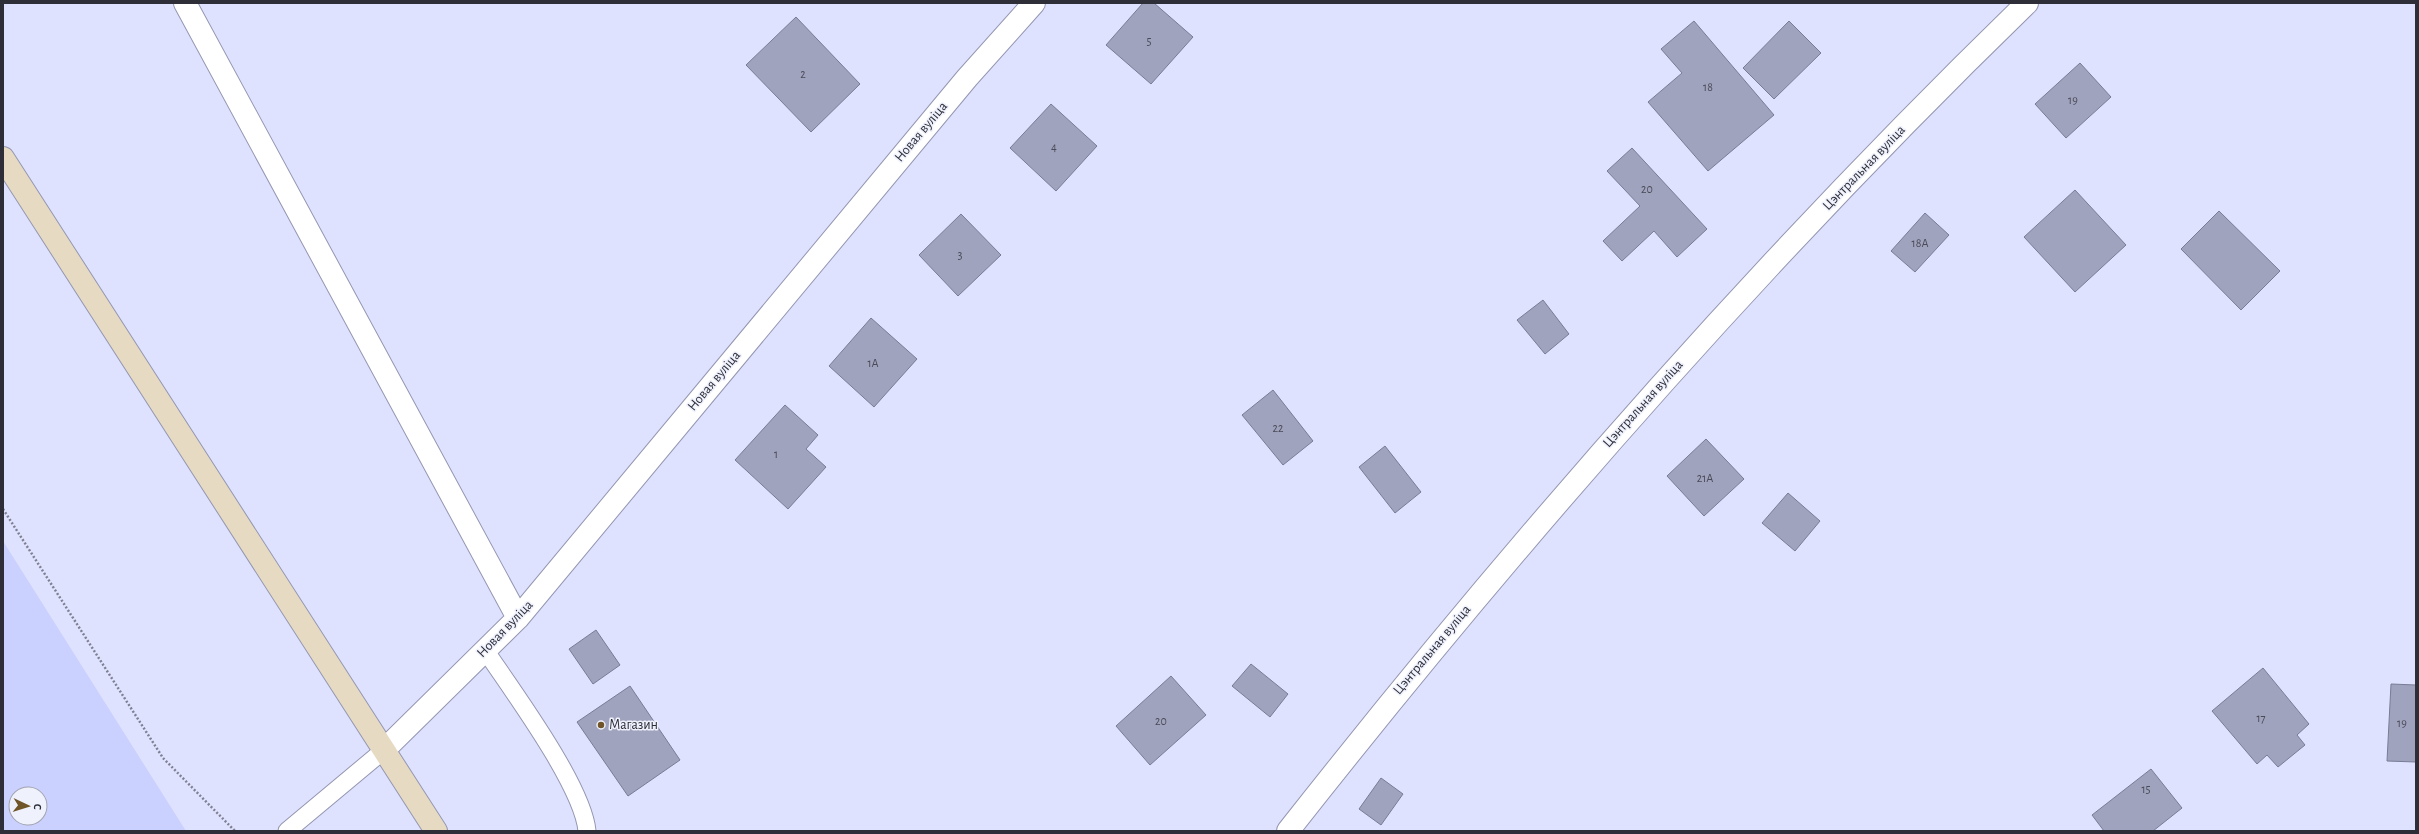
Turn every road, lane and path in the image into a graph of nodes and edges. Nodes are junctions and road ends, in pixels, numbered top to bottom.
1 (185, 3) edge
2 (1034, 3) edge
3 (2027, 3) edge
4 (3, 158) edge
5 (3, 509) edge
6 (518, 618) junction
7 (485, 650) junction
8 (384, 750) junction
9 (235, 831) edge
10 (286, 831) edge
11 (436, 831) edge
12 (587, 831) edge
13 (1288, 831) edge

1 - 6 street
2 - 6 street, Новая вуліца
3 - 13 street, Цэнтральная вуліца
4 - 8 main road
5 - 9 path
6 - 7 street, Новая вуліца
7 - 8 street, Новая вуліца
7 - 12 lane
8 - 10 lane
8 - 11 main road

